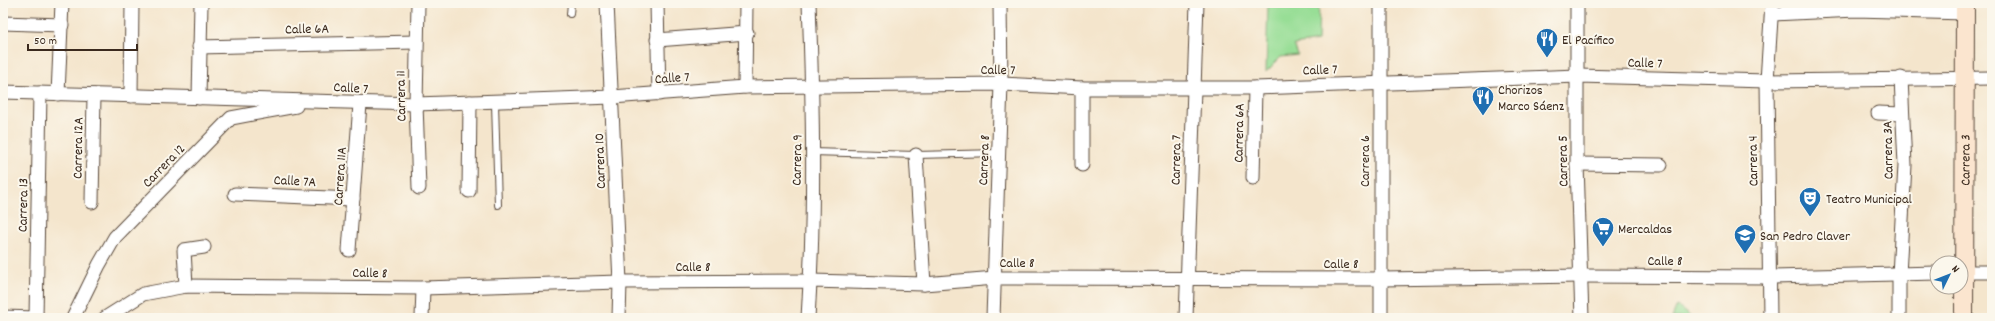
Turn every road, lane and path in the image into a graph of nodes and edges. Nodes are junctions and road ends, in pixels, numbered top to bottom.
1 (62, 3) edge
2 (132, 3) edge
3 (201, 3) edge
4 (418, 3) edge
5 (571, 3) edge
6 (607, 3) edge
7 (657, 3) edge
8 (746, 3) edge
9 (809, 3) edge
10 (1000, 3) edge
11 (1197, 3) edge
12 (1381, 3) edge
13 (1577, 3) edge
14 (1772, 8) edge
15 (1965, 8) edge
16 (570, 14) dead end
17 (3, 23) edge
18 (62, 25) junction
19 (747, 33) junction
20 (658, 40) junction
21 (416, 42) junction
22 (199, 47) junction
23 (1578, 76) junction
24 (1901, 78) junction
25 (1992, 78) edge
26 (1965, 79) junction
27 (1767, 81) junction
28 (1380, 83) junction
29 (1002, 84) junction
30 (745, 87) junction
31 (812, 87) junction
32 (1193, 87) junction
33 (1082, 88) junction
34 (1255, 88) junction
35 (3, 92) edge
36 (40, 93) junction
37 (58, 94) junction
38 (659, 94) junction
39 (94, 95) junction
40 (131, 96) junction
41 (612, 97) junction
42 (200, 98) junction
43 (324, 102) junction
44 (470, 102) junction
45 (495, 103) junction
46 (360, 104) junction
47 (416, 104) junction
48 (1878, 113) dead end
49 (1902, 114) junction
50 (812, 152) junction
51 (999, 153) junction
52 (916, 155) junction
53 (1577, 164) junction
54 (1082, 165) dead end
55 (1661, 165) dead end
56 (1253, 178) dead end
57 (419, 188) dead end
58 (469, 191) dead end
59 (235, 194) dead end
60 (353, 199) junction
61 (92, 202) dead end
62 (498, 205) dead end
63 (204, 247) dead end
64 (349, 250) dead end
65 (1963, 255) edge
66 (1969, 272) edge
67 (1992, 272) edge
68 (1929, 273) edge
69 (1898, 275) junction
70 (1581, 276) junction
71 (1770, 277) junction
72 (995, 278) junction
73 (1189, 279) junction
74 (1381, 279) junction
75 (811, 281) junction
76 (620, 282) junction
77 (924, 284) junction
78 (186, 286) junction
79 (423, 288) junction
80 (1964, 295) edge
81 (3, 317) edge
82 (36, 318) edge
83 (73, 318) edge
84 (105, 318) edge
85 (422, 318) edge
86 (619, 318) edge
87 (808, 318) edge
88 (993, 318) edge
89 (1186, 318) edge
90 (1382, 318) edge
91 (1582, 318) edge
92 (1770, 318) edge
93 (1899, 318) edge
94 (1964, 318) edge

1 - 18 street
2 - 40 street
3 - 22 street
4 - 21 street, Carrera 11
5 - 16 lane
6 - 41 street, Carrera 10
7 - 20 street
8 - 19 street
9 - 31 street, Carrera 9
10 - 29 street, Carrera 8
11 - 32 street, Carrera 7
12 - 28 street, Carrera 6
13 - 23 street, Carrera 5
14 - 15 street
14 - 27 street, Carrera 4
15 - 26 main road, Carrera 3
17 - 18 street
18 - 37 street
19 - 20 street
19 - 30 street
20 - 38 street
21 - 22 street, Calle 6A
21 - 47 street, Carrera 11
22 - 42 street
23 - 27 street, Calle 7
23 - 28 street, Calle 7
23 - 53 street, Carrera 5
24 - 26 street, Calle 7
24 - 27 street, Calle 7
24 - 49 street, Carrera 3A
25 - 26 street, Calle 7
26 - 65 main road, Carrera 3
27 - 71 street, Carrera 4
28 - 34 street, Calle 7
28 - 74 street, Carrera 6
29 - 31 street, Calle 7
29 - 33 street, Calle 7
29 - 51 street, Carrera 8
30 - 31 street, Calle 7
30 - 38 street, Calle 7
31 - 50 street, Carrera 9
32 - 33 street, Calle 7
32 - 34 street, Calle 7
32 - 73 street, Carrera 7
33 - 54 street
34 - 56 street, Carrera 6A
35 - 36 street, Calle 7
36 - 37 street, Calle 7
36 - 82 street, Carrera 13
37 - 39 street, Calle 7
38 - 41 street, Calle 7
39 - 40 street, Calle 7
39 - 61 street, Carrera 12A
40 - 42 street, Calle 7
41 - 45 street, Calle 7
41 - 76 street, Carrera 10
42 - 43 street, Calle 7
43 - 46 street, Calle 7
43 - 83 street, Carrera 12
44 - 45 street, Calle 7
44 - 47 street, Calle 7
44 - 58 street
45 - 62 lane
46 - 47 street, Calle 7
46 - 60 street, Carrera 11A
47 - 57 street, Carrera 11
48 - 49 street
49 - 69 street, Carrera 3A
50 - 52 lane
50 - 75 street, Carrera 9
51 - 52 lane
51 - 72 street, Carrera 8
52 - 77 street
53 - 55 street
53 - 70 street, Carrera 5
59 - 60 street, Calle 7A
60 - 64 street, Carrera 11A
63 - 78 street
66 - 67 street
68 - 69 street, Calle 8
69 - 71 street, Calle 8
69 - 93 street, Carrera 3A
70 - 71 street, Calle 8
70 - 74 street, Calle 8
70 - 91 street, Carrera 5
71 - 92 street, Carrera 4
72 - 73 street, Calle 8
72 - 77 street, Calle 8
72 - 88 street, Carrera 8
73 - 74 street, Calle 8
73 - 89 street, Carrera 7
74 - 90 street, Carrera 6
75 - 76 street, Calle 8
75 - 77 street, Calle 8
75 - 87 street, Carrera 9
76 - 79 street, Calle 8
76 - 86 street, Carrera 10
78 - 79 street, Calle 8
78 - 84 street, Calle 8
79 - 85 street
80 - 94 main road, Carrera 3
81 - 82 street

